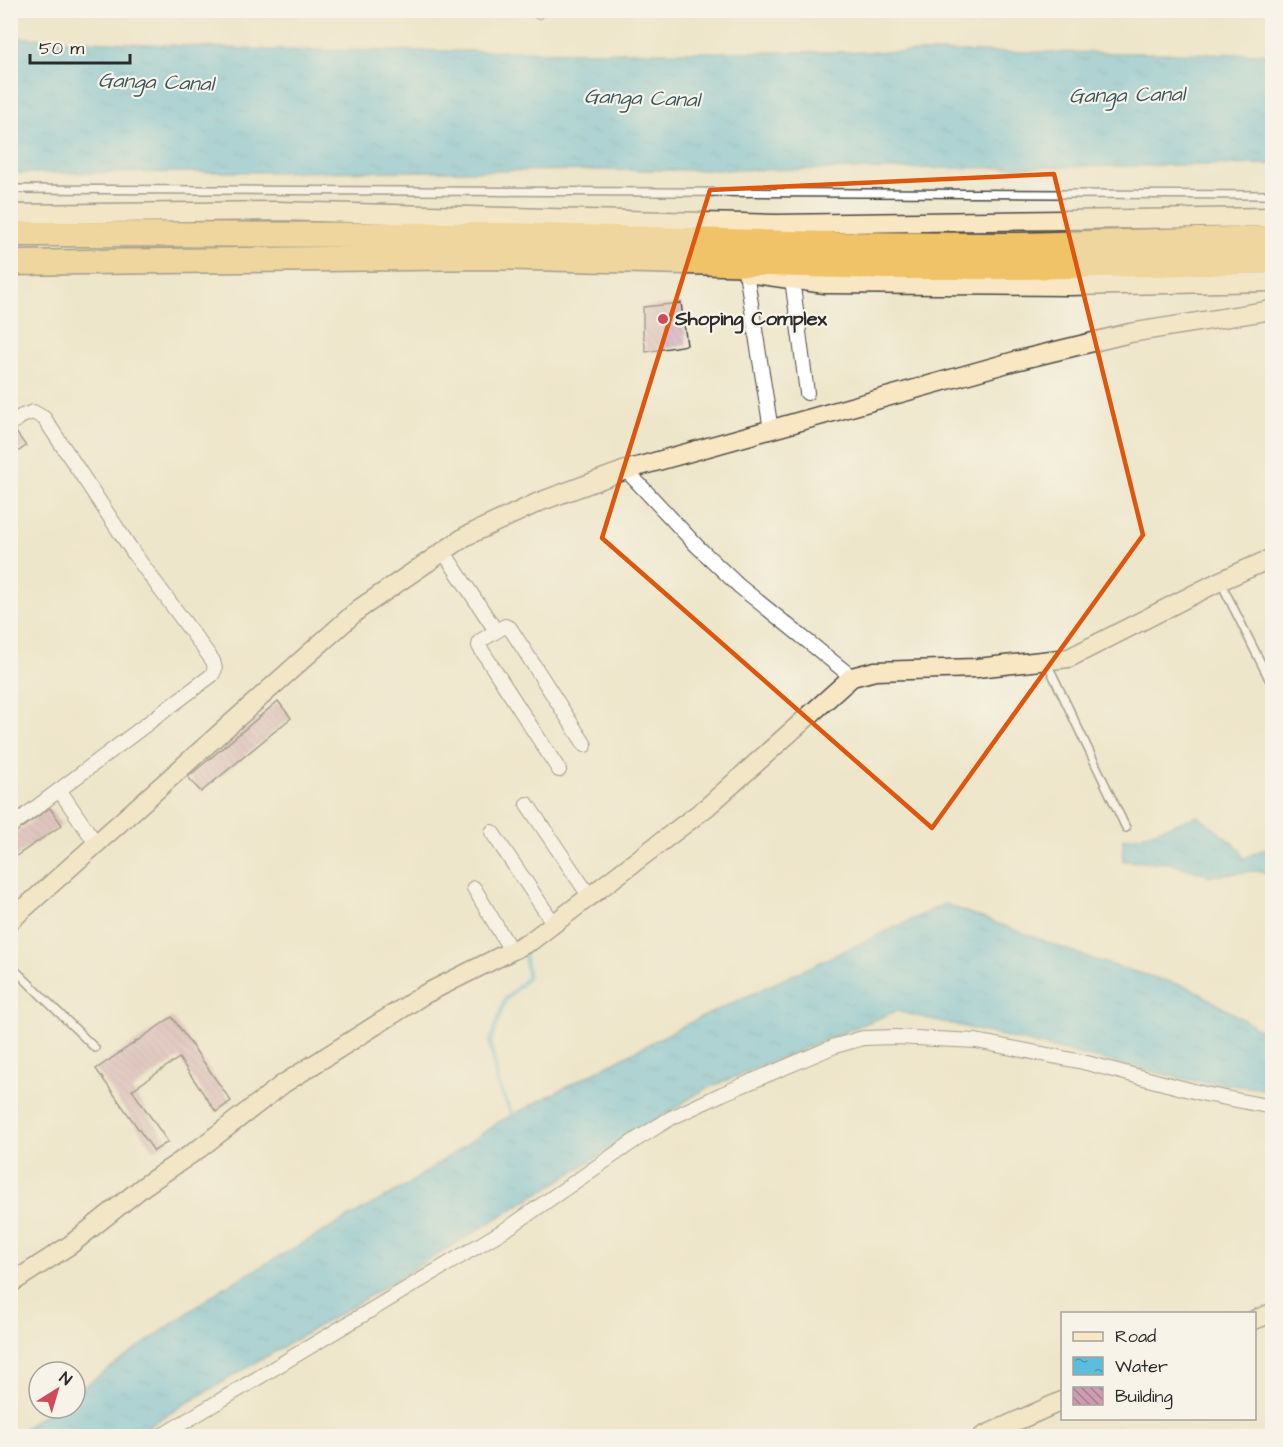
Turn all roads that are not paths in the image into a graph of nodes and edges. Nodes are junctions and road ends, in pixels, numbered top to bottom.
1 (10, 189) edge
2 (1272, 195) edge
3 (10, 214) edge
4 (1272, 217) edge
5 (10, 234) edge
6 (1272, 238) edge
7 (1272, 261) edge
8 (678, 262) junction
9 (10, 263) edge
10 (746, 272) junction
11 (792, 279) junction
12 (1272, 282) edge
13 (1272, 310) edge
14 (807, 393) dead end
15 (10, 424) edge
16 (771, 430) junction
17 (626, 471) junction
18 (443, 551) junction
19 (1272, 558) edge
20 (1220, 581) junction
21 (496, 631) junction
22 (1046, 661) junction
23 (852, 677) junction
24 (1272, 685) edge
25 (585, 745) dead end
26 (559, 770) dead end
27 (60, 791) junction
28 (527, 804) dead end
29 (10, 827) edge
30 (1126, 828) dead end
31 (492, 832) dead end
32 (97, 846) junction
33 (474, 888) dead end
34 (590, 897) junction
35 (10, 921) edge
36 (554, 924) junction
37 (510, 949) junction
38 (10, 965) edge
39 (95, 1048) dead end
40 (1272, 1107) edge
41 (10, 1284) edge
42 (1272, 1313) edge
43 (1256, 1319) edge
44 (1061, 1401) edge
45 (161, 1437) edge
46 (983, 1437) edge

1 - 2 lane
3 - 4 street
5 - 6 highway
7 - 8 highway
8 - 9 highway
8 - 10 street
10 - 11 street
10 - 16 street
11 - 12 street
11 - 14 street
13 - 16 street
15 - 27 street
16 - 17 street
17 - 18 street
17 - 23 street
18 - 21 street
18 - 32 street
19 - 20 street
20 - 22 street
20 - 24 lane
21 - 25 street
21 - 26 street
22 - 23 street
22 - 30 lane
23 - 34 street
27 - 29 street
27 - 32 street
28 - 34 street
31 - 36 street
32 - 35 street
33 - 37 street
34 - 36 street
36 - 37 street
37 - 41 street
38 - 39 lane
40 - 45 street
42 - 43 street
44 - 46 street

